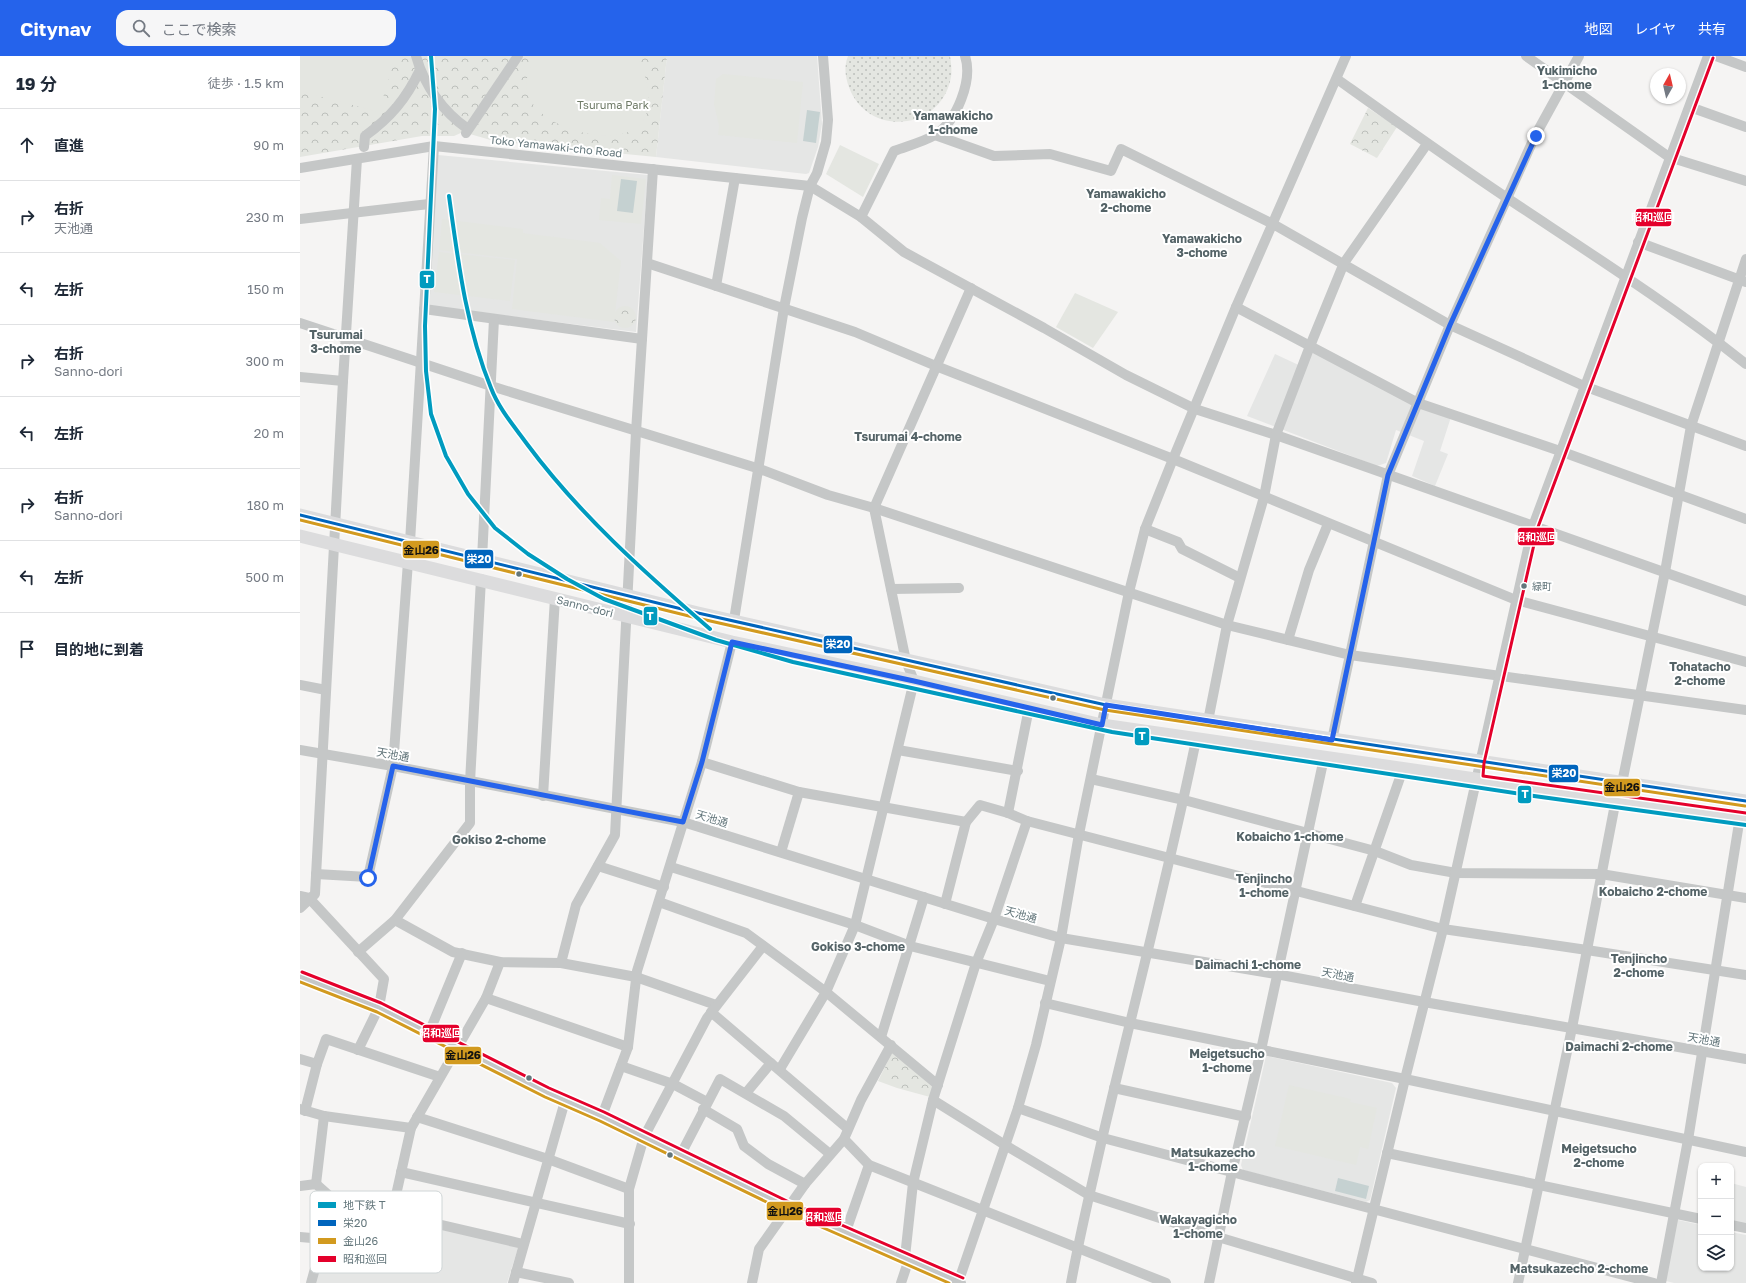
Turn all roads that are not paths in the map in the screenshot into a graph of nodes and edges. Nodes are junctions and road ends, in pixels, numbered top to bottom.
1 (416, 56) edge
2 (518, 56) edge
3 (822, 56) edge
4 (965, 56) edge
5 (1346, 56) edge
6 (1526, 56) edge
7 (1579, 56) edge
8 (1708, 56) edge
9 (1716, 56) edge
10 (1746, 67) edge
11 (420, 70) junction
12 (1337, 79) junction
13 (1565, 83) junction
14 (1690, 106) junction
15 (1746, 127) edge
16 (935, 135) junction
17 (1427, 144) junction
18 (434, 146) junction
19 (364, 147) dead end
20 (1669, 157) junction
21 (357, 158) junction
22 (300, 168) edge
23 (653, 169) junction
24 (735, 178) junction
25 (1746, 181) edge
26 (810, 186) junction
27 (1507, 198) junction
28 (429, 204) junction
29 (353, 214) junction
30 (861, 217) junction
31 (300, 219) edge
32 (1273, 224) junction
33 (1638, 242) junction
34 (1746, 259) edge
35 (647, 263) junction
36 (1344, 263) junction
37 (1625, 276) junction
38 (1742, 281) edge
39 (716, 286) junction
40 (971, 288) junction
41 (1236, 307) junction
42 (784, 308) junction
43 (424, 309) junction
44 (494, 319) junction
45 (300, 322) edge
46 (1450, 325) junction
47 (346, 338) junction
48 (642, 339) junction
49 (1719, 342) junction
50 (1310, 346) junction
51 (420, 363) junction
52 (1746, 364) edge
53 (936, 366) junction
54 (300, 377) edge
55 (343, 382) junction
56 (491, 386) junction
57 (1584, 386) junction
58 (1418, 403) junction
59 (1195, 409) junction
60 (1691, 426) junction
61 (636, 432) junction
62 (1276, 435) junction
63 (1746, 446) edge
64 (1560, 451) junction
65 (1173, 459) junction
66 (760, 469) junction
67 (1388, 475) junction
68 (1679, 494) junction
69 (1264, 497) junction
70 (874, 508) junction
71 (300, 516) edge
72 (1746, 519) edge
73 (336, 524) junction
74 (1328, 524) junction
75 (1533, 526) junction
76 (1145, 529) junction
77 (300, 536) edge
78 (410, 542) junction
79 (1374, 543) junction
80 (334, 544) junction
81 (482, 560) junction
82 (408, 562) junction
83 (1665, 572) junction
84 (1240, 578) junction
85 (481, 579) junction
86 (959, 588) dead end
87 (891, 589) junction
88 (1129, 592) junction
89 (628, 596) junction
90 (555, 598) junction
91 (1516, 600) junction
92 (1746, 601) edge
93 (626, 616) junction
94 (734, 620) junction
95 (1227, 625) junction
96 (1652, 638) junction
97 (1288, 640) junction
98 (732, 642) junction
99 (1350, 655) junction
100 (906, 660) junction
101 (1746, 662) edge
102 (1498, 676) junction
103 (914, 681) junction
104 (300, 685) edge
105 (326, 690) junction
106 (1640, 696) junction
107 (1106, 705) junction
108 (1029, 708) junction
109 (1746, 710) edge
110 (1208, 721) junction
111 (1102, 725) junction
112 (1196, 740) junction
113 (1332, 740) junction
114 (300, 750) edge
115 (898, 750) junction
116 (322, 754) junction
117 (1324, 758) junction
118 (702, 762) junction
119 (1479, 762) junction
120 (393, 766) junction
121 (1403, 769) junction
122 (1018, 771) junction
123 (1091, 779) junction
124 (1477, 780) junction
125 (470, 782) junction
126 (1622, 783) junction
127 (799, 792) junction
128 (543, 796) junction
129 (1745, 798) edge
130 (1616, 799) junction
131 (1184, 800) junction
132 (884, 807) junction
133 (617, 810) junction
134 (1008, 813) junction
135 (1743, 818) edge
136 (1027, 820) junction
137 (683, 822) junction
138 (966, 822) junction
139 (1308, 833) junction
140 (1079, 834) junction
141 (1375, 851) junction
142 (781, 852) junction
143 (1169, 858) junction
144 (598, 866) junction
145 (670, 867) junction
146 (1456, 873) junction
147 (316, 874) junction
148 (1601, 874) junction
149 (867, 879) junction
150 (664, 887) junction
151 (1295, 890) junction
152 (1728, 896) junction
153 (304, 897) edge
154 (924, 897) junction
155 (1746, 898) edge
156 (659, 902) junction
157 (945, 904) junction
158 (1355, 906) junction
159 (300, 908) edge
160 (994, 919) junction
161 (395, 920) junction
162 (855, 925) junction
163 (1443, 929) junction
164 (1061, 938) junction
165 (763, 946) junction
166 (910, 946) junction
167 (1587, 950) junction
168 (358, 952) junction
169 (1146, 953) junction
170 (462, 954) junction
171 (500, 962) junction
172 (561, 963) junction
173 (976, 963) junction
174 (1716, 970) junction
175 (1276, 974) junction
176 (1746, 975) edge
177 (300, 977) edge
178 (636, 977) junction
179 (1050, 981) junction
180 (826, 992) junction
181 (486, 998) junction
182 (1424, 1002) junction
183 (1045, 1003) junction
184 (379, 1007) junction
185 (713, 1008) junction
186 (1130, 1023) junction
187 (1572, 1028) junction
188 (428, 1033) junction
189 (881, 1037) junction
190 (891, 1045) junction
191 (628, 1047) junction
192 (456, 1048) junction
193 (358, 1050) junction
194 (1261, 1050) junction
195 (1703, 1051) junction
196 (300, 1059) edge
197 (1746, 1059) edge
198 (771, 1063) junction
199 (317, 1064) junction
200 (621, 1066) junction
201 (780, 1070) junction
202 (440, 1077) junction
203 (1405, 1078) junction
204 (673, 1084) junction
205 (938, 1085) junction
206 (1114, 1088) junction
207 (746, 1093) junction
208 (933, 1100) junction
209 (565, 1101) junction
210 (705, 1106) junction
211 (1018, 1108) junction
212 (303, 1110) edge
213 (1555, 1112) junction
214 (324, 1116) junction
215 (602, 1116) junction
216 (418, 1117) junction
217 (1246, 1117) junction
218 (411, 1128) junction
219 (847, 1128) junction
220 (644, 1137) junction
221 (1102, 1138) junction
222 (844, 1139) junction
223 (1688, 1140) junction
224 (1005, 1145) junction
225 (1746, 1152) edge
226 (1387, 1153) junction
227 (681, 1154) junction
228 (830, 1154) junction
229 (548, 1159) junction
230 (869, 1165) junction
231 (401, 1172) junction
232 (1232, 1172) junction
233 (913, 1182) junction
234 (316, 1184) junction
235 (805, 1184) junction
236 (300, 1186) edge
237 (1539, 1186) junction
238 (629, 1189) junction
239 (324, 1191) edge
240 (397, 1191) edge
241 (1089, 1195) junction
242 (536, 1202) junction
243 (787, 1207) junction
244 (1374, 1209) junction
245 (982, 1212) junction
246 (1675, 1214) junction
247 (1698, 1218) edge
248 (630, 1224) junction
249 (442, 1225) edge
250 (1734, 1226) edge
251 (1746, 1228) edge
252 (846, 1231) junction
253 (300, 1237) edge
254 (1218, 1237) junction
255 (310, 1238) edge
256 (523, 1244) junction
257 (1077, 1248) junction
258 (1525, 1251) junction
259 (907, 1258) junction
260 (516, 1272) junction
261 (313, 1273) edge
262 (1357, 1281) edge
263 (310, 1283) edge
264 (513, 1283) edge
265 (569, 1283) edge
266 (629, 1283) edge
267 (752, 1283) edge
268 (901, 1283) edge
269 (959, 1283) edge
270 (1071, 1283) edge
271 (1166, 1283) edge
272 (1209, 1283) edge
273 (1372, 1283) edge
274 (1518, 1283) edge
275 (1654, 1283) edge
276 (1661, 1283) edge

1 - 11 street
2 - 11 street
3 - 26 street
4 - 16 street
5 - 12 street
6 - 13 street
7 - 13 street
8 - 14 street
9 - 10 street
11 - 19 street
12 - 17 street
12 - 32 street
13 - 20 street
13 - 27 street
14 - 15 street
14 - 20 street
16 - 30 street
16 - 32 street
17 - 27 street
17 - 36 street
18 - 21 street, Toko Yamawaki-cho Road
18 - 23 street, Toko Yamawaki-cho Road
18 - 28 street
20 - 25 street
20 - 33 street
21 - 22 street, Toko Yamawaki-cho Road
21 - 29 street
23 - 24 street, Toko Yamawaki-cho Road
23 - 35 street
24 - 26 street, Toko Yamawaki-cho Road
24 - 39 street
26 - 30 street
26 - 42 street
27 - 37 street
27 - 46 street
28 - 29 street
28 - 43 street
29 - 31 street
29 - 47 street
30 - 40 street
32 - 36 street
32 - 41 street
33 - 37 street
33 - 38 street
34 - 38 street
35 - 39 street
35 - 48 street
36 - 46 street
36 - 50 street
37 - 49 street
37 - 57 street
38 - 49 street
39 - 42 street
40 - 53 street
40 - 59 street
41 - 50 street
41 - 59 street
42 - 53 street
42 - 66 street
43 - 44 street
43 - 51 street
44 - 48 street
44 - 56 street
45 - 47 street
46 - 57 street
46 - 58 street
47 - 51 street
47 - 55 street
48 - 61 street
49 - 52 street
49 - 60 street
50 - 58 street
50 - 62 street
51 - 56 street
51 - 78 street
53 - 65 street
53 - 70 street
54 - 55 street
55 - 73 street
56 - 61 street
56 - 81 street
57 - 60 street
57 - 64 street
58 - 64 street
58 - 67 street
59 - 62 street
59 - 65 street
60 - 63 street
60 - 68 street
61 - 66 street
61 - 89 street
62 - 67 street
62 - 69 street
64 - 68 street
64 - 75 street
65 - 69 street
65 - 76 street
66 - 70 street
66 - 94 street
67 - 75 street
67 - 79 street
68 - 72 street
68 - 83 street
69 - 74 street
69 - 84 street
70 - 87 street
70 - 88 street
71 - 73 main road, Sanno-dori
73 - 78 main road, Sanno-dori
73 - 80 street
74 - 79 street
74 - 97 street
75 - 83 street
75 - 91 street
76 - 84 street
76 - 88 street
77 - 80 main road, Sanno-dori
78 - 81 main road, Sanno-dori
79 - 91 street
79 - 99 street
80 - 82 main road, Sanno-dori
80 - 105 street
81 - 89 main road, Sanno-dori
82 - 85 main road, Sanno-dori
82 - 120 street
83 - 92 street
83 - 96 street
84 - 95 street
85 - 90 main road, Sanno-dori
85 - 125 street
86 - 87 street
87 - 100 street
88 - 95 street
88 - 107 street
89 - 93 street
89 - 94 main road, Sanno-dori
90 - 93 main road, Sanno-dori
90 - 128 street
91 - 96 street
91 - 102 street
93 - 98 main road, Sanno-dori
93 - 133 street
94 - 100 main road, Sanno-dori
95 - 97 street
95 - 110 street
96 - 101 street
96 - 106 street
97 - 99 street
98 - 103 main road, Sanno-dori
98 - 118 street
99 - 102 street
99 - 113 street
100 - 103 street
100 - 107 main road, Sanno-dori
102 - 106 street
102 - 119 street
103 - 108 main road, Sanno-dori
103 - 115 street
104 - 105 street
105 - 116 street
106 - 109 street
106 - 126 street
107 - 110 main road, Sanno-dori
107 - 111 street
108 - 111 main road, Sanno-dori
108 - 122 street
110 - 113 main road, Sanno-dori
111 - 112 main road, Sanno-dori
111 - 123 street
112 - 117 main road, Sanno-dori
112 - 131 street
113 - 119 main road, Sanno-dori
114 - 116 street, 天池通
115 - 122 street
115 - 132 street
116 - 120 street, 天池通
116 - 147 street
117 - 121 main road, Sanno-dori
117 - 139 street
118 - 127 street
118 - 137 street
119 - 124 street
119 - 126 main road, Sanno-dori
120 - 125 street, 天池通
120 - 147 street
121 - 124 main road, Sanno-dori
121 - 141 street
122 - 134 street
123 - 131 street
123 - 140 street
124 - 130 main road, Sanno-dori
124 - 146 street
125 - 128 street, 天池通
125 - 161 street
126 - 129 main road, Sanno-dori
127 - 132 street
127 - 142 street
128 - 133 street, 天池通
130 - 135 main road, Sanno-dori
130 - 148 street
131 - 139 street
131 - 143 street
132 - 138 street
132 - 149 street
133 - 137 street, 天池通
133 - 144 street
134 - 136 street
134 - 138 street
135 - 152 street
136 - 140 street
136 - 160 street
137 - 142 street, 天池通
137 - 145 street
138 - 157 street
139 - 141 street
139 - 151 street
140 - 143 street
140 - 164 street
141 - 146 street
141 - 158 street
142 - 149 street, 天池通
143 - 151 street
143 - 169 street
144 - 150 street
144 - 172 street
145 - 150 street
145 - 162 street
146 - 148 street
146 - 163 street
147 - 153 street
148 - 152 street
148 - 167 street
149 - 154 street, 天池通
149 - 162 street
150 - 156 street
151 - 158 street
151 - 175 street
152 - 155 street
152 - 174 street
153 - 159 street
153 - 168 street
154 - 157 street, 天池通
154 - 166 street
156 - 165 street
156 - 178 street
157 - 160 street, 天池通
158 - 163 street
160 - 164 street, 天池通
160 - 173 street
161 - 168 street
161 - 170 street
162 - 166 street
162 - 180 street
163 - 167 street
163 - 182 street
164 - 169 street, 天池通
164 - 179 street
165 - 180 street
165 - 185 street
166 - 173 street
166 - 189 street
167 - 174 street
167 - 187 street
168 - 184 street
169 - 175 street, 天池通
169 - 186 street
170 - 171 street
170 - 188 street
171 - 172 street
171 - 181 street
172 - 178 street
173 - 179 street
173 - 205 street
174 - 176 street
174 - 195 street
175 - 182 street, 天池通
175 - 194 street
177 - 184 street
178 - 185 street
178 - 191 street
179 - 183 street
180 - 189 street
180 - 201 street
181 - 191 street
181 - 192 street
182 - 187 street, 天池通
182 - 203 street
183 - 186 street
183 - 211 street
184 - 188 street
184 - 193 street
185 - 198 street
185 - 204 street
186 - 194 street
186 - 206 street
187 - 195 street, 天池通
187 - 213 street
188 - 192 street
189 - 190 street
190 - 205 street
190 - 219 street
191 - 200 street
192 - 202 street
192 - 209 street
193 - 199 street
193 - 202 street
194 - 203 street
194 - 217 street
195 - 197 street, 天池通
195 - 223 street
196 - 199 street
198 - 201 street
198 - 207 street
199 - 212 street
200 - 204 street
200 - 215 street
201 - 219 street
202 - 216 street
203 - 213 street
203 - 226 street
204 - 210 street
204 - 220 street
205 - 208 street
206 - 217 street
206 - 221 street
207 - 210 street
207 - 228 street
208 - 224 street
208 - 233 street
209 - 215 street
209 - 229 street
210 - 227 street
210 - 235 street
211 - 221 street
211 - 224 street
212 - 214 street
213 - 223 street
213 - 237 street
214 - 218 street
214 - 234 street
215 - 220 street
216 - 218 street
216 - 229 street
217 - 232 street
218 - 231 street
219 - 222 street
220 - 227 street
220 - 238 street
221 - 232 street
221 - 241 street
222 - 228 street
222 - 230 street
223 - 225 street
223 - 246 street
224 - 241 street
224 - 245 street
226 - 237 street
226 - 244 street
227 - 243 street
228 - 235 street
229 - 238 street
229 - 242 street
230 - 233 street
230 - 252 street
231 - 240 street
231 - 242 street
232 - 244 street
232 - 254 street
233 - 245 street
233 - 259 street
234 - 236 street
234 - 239 street
235 - 243 street
237 - 246 street
237 - 258 street
238 - 248 street
241 - 254 street
241 - 257 street
242 - 248 street
242 - 256 street
243 - 252 street
243 - 267 street
244 - 258 street
244 - 262 street
245 - 257 street
245 - 269 street
246 - 247 street
246 - 276 street
248 - 266 street
249 - 256 street
250 - 251 street
252 - 259 street
253 - 255 street
254 - 262 street
254 - 272 street
256 - 260 street
257 - 270 street
257 - 271 street
258 - 274 street
258 - 275 street
259 - 268 street
259 - 269 street
260 - 264 street
260 - 265 street
261 - 263 street
262 - 273 street

